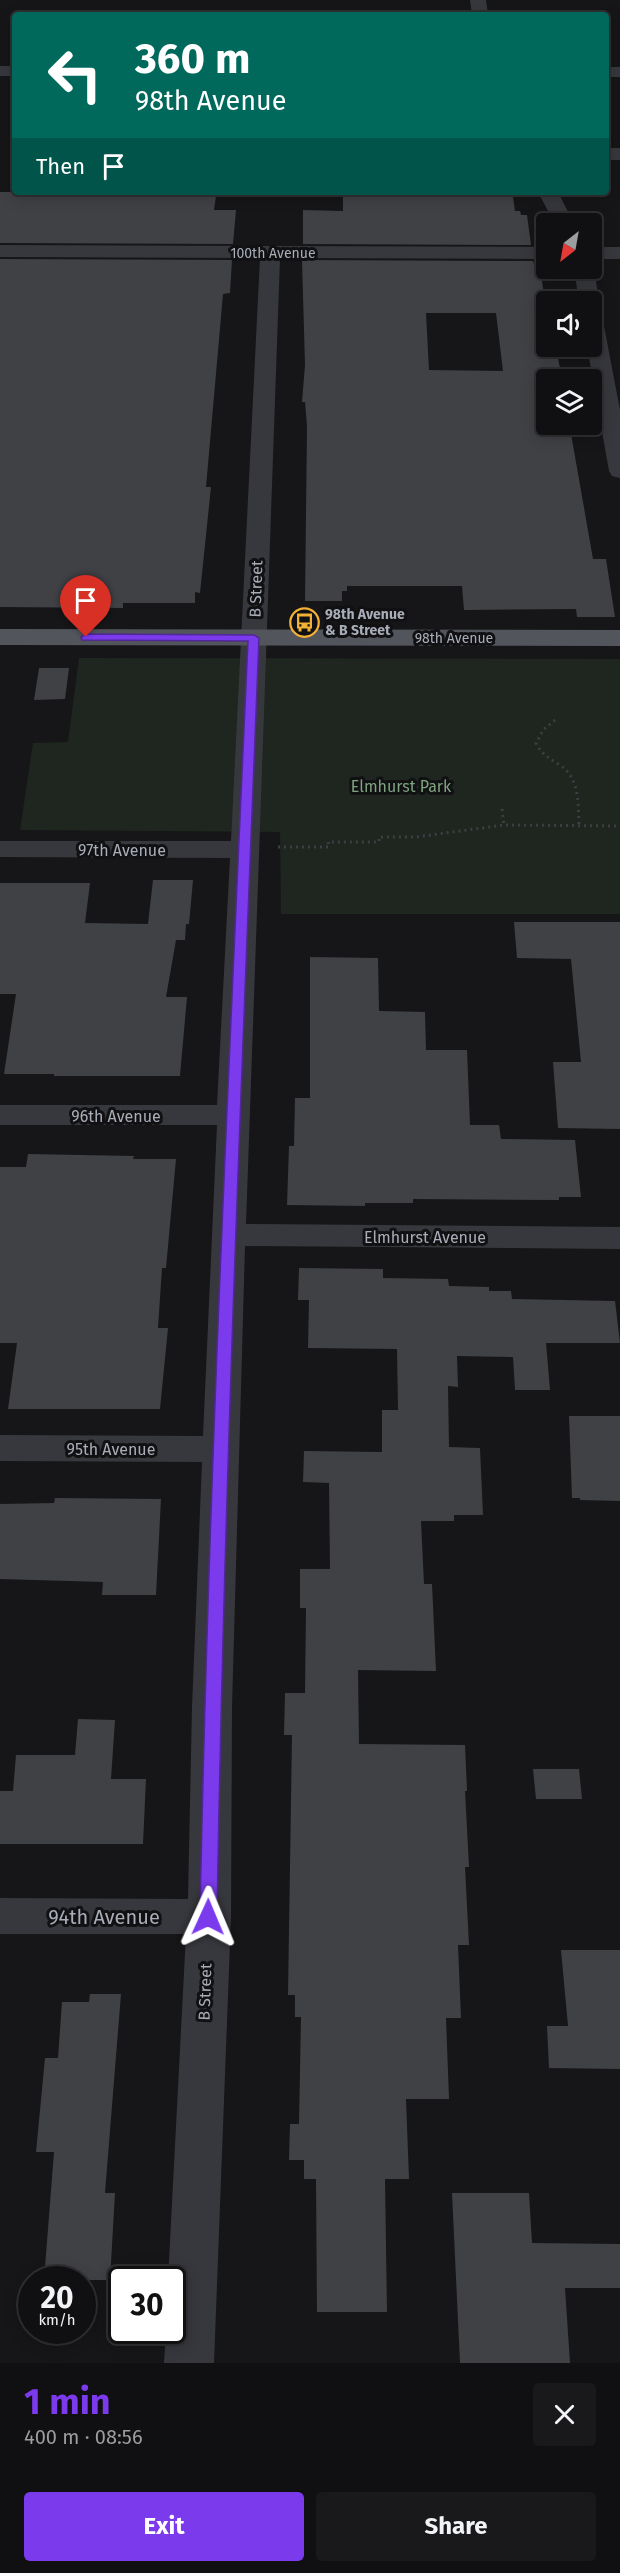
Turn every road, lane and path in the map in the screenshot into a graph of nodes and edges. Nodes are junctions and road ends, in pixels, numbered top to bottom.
1 (550, 195) edge
2 (559, 213) edge
3 (0, 252) edge
4 (270, 253) junction
5 (536, 253) edge
6 (602, 253) edge
7 (620, 253) edge
8 (599, 357) edge
9 (620, 471) edge
10 (0, 637) edge
11 (254, 638) junction
12 (620, 638) edge
13 (555, 720) dead end
14 (502, 809) dead end
15 (504, 825) junction
16 (579, 825) junction
17 (620, 826) edge
18 (0, 849) edge
19 (243, 850) junction
20 (0, 1115) edge
21 (233, 1115) junction
22 (230, 1235) junction
23 (620, 1238) edge
24 (0, 1448) edge
25 (222, 1449) junction
26 (0, 1916) edge
27 (208, 1917) junction
28 (189, 2363) edge

1 - 2 street
3 - 4 street, 100th Avenue
4 - 5 street, 100th Avenue
4 - 11 street, B Street
6 - 7 street
8 - 9 street
10 - 11 main road, 98th Avenue
11 - 12 main road, 98th Avenue
11 - 19 street, B Street
13 - 16 path
14 - 15 path
15 - 16 path
15 - 19 path
16 - 17 path
18 - 19 street, 97th Avenue
19 - 21 street, B Street
20 - 21 street, 96th Avenue
21 - 22 street, B Street
22 - 23 street, Elmhurst Avenue
22 - 25 street, B Street
24 - 25 street, 95th Avenue
25 - 27 street, B Street
26 - 27 street, 94th Avenue
27 - 28 street, B Street

